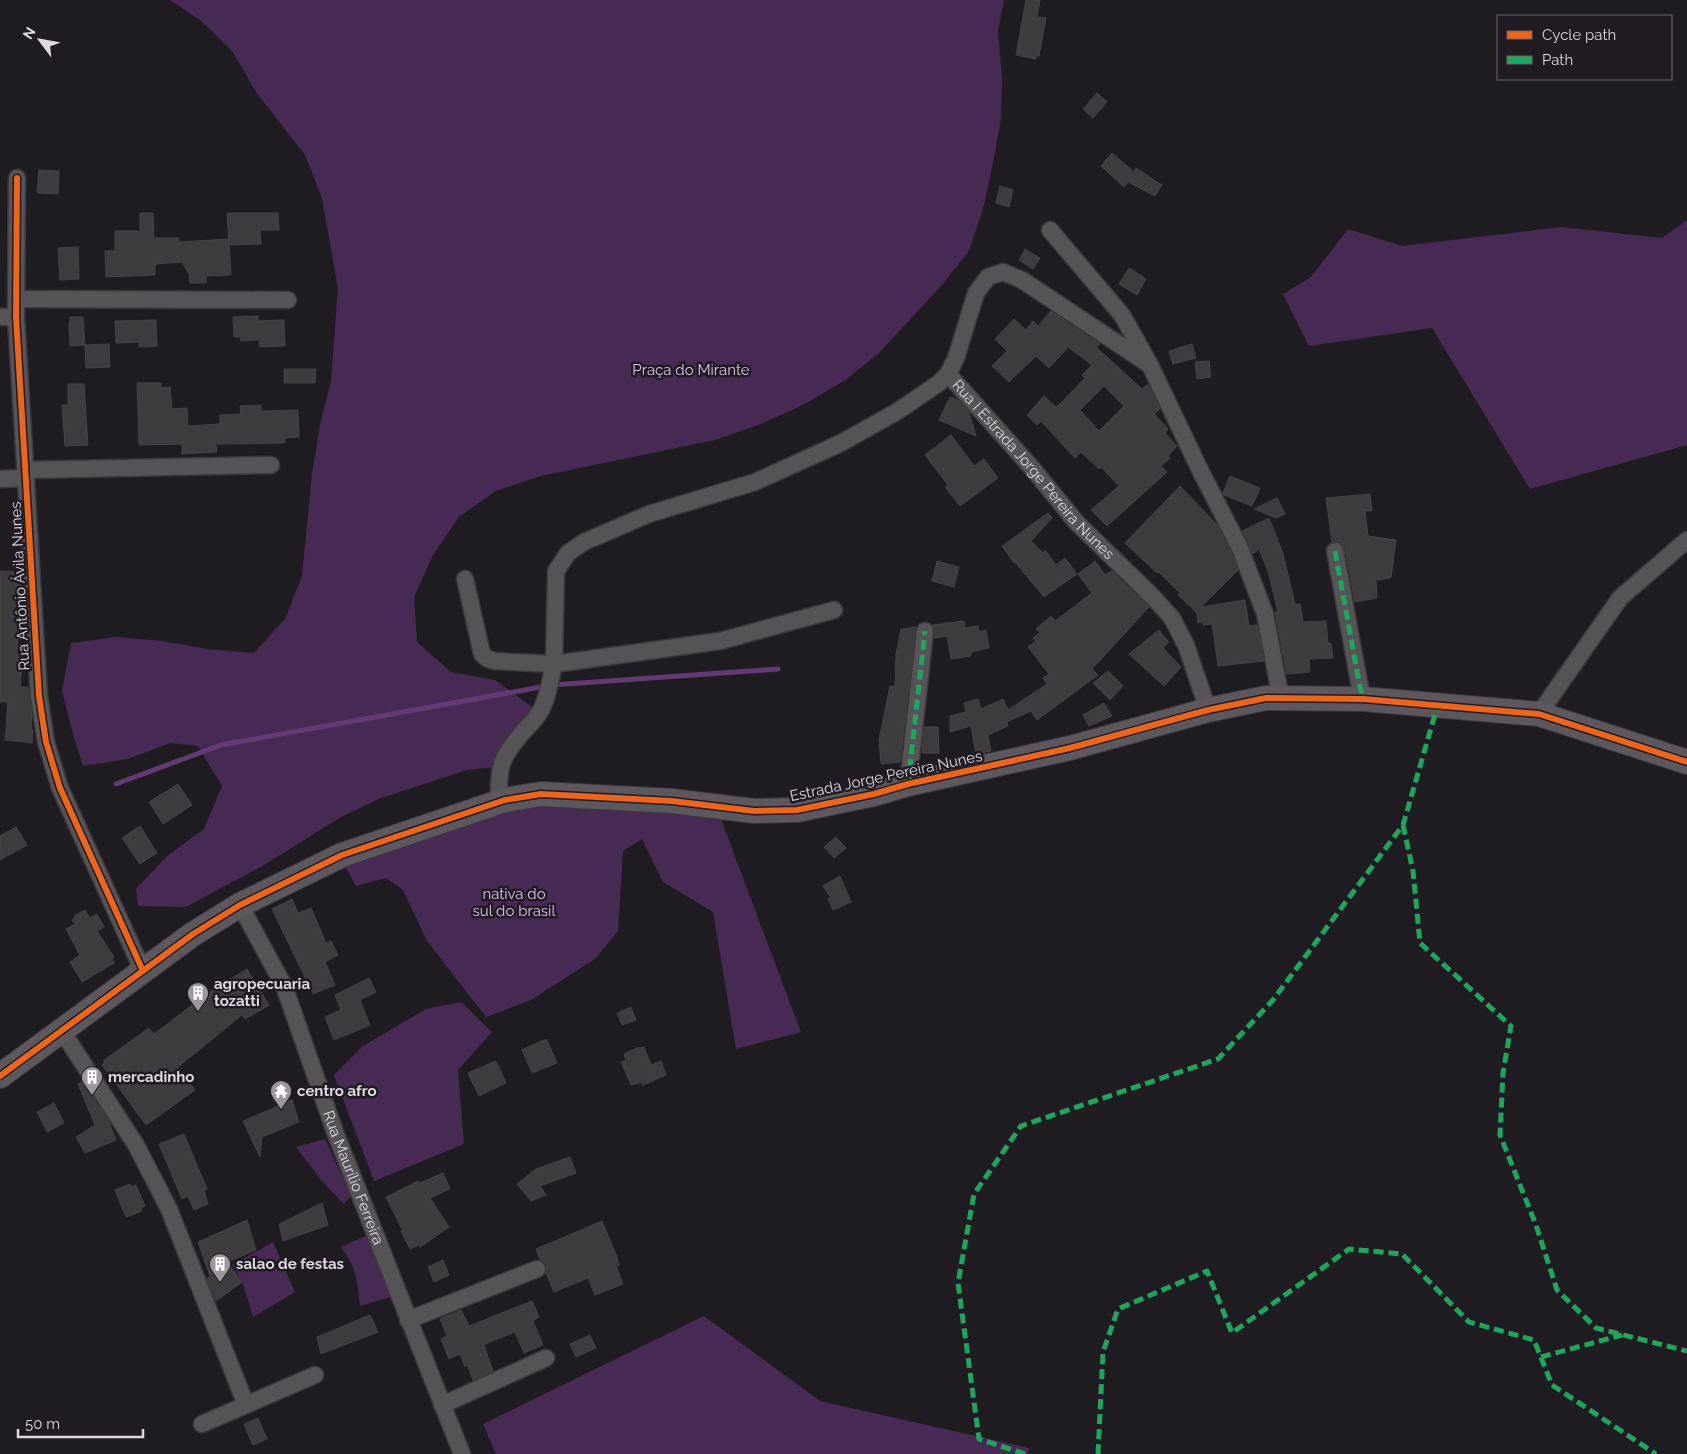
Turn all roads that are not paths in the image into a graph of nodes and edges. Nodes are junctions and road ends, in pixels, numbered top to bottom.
1 (17, 178) dead end
2 (1050, 230) dead end
3 (16, 299) junction
4 (288, 300) dead end
5 (0, 317) edge
6 (16, 317) junction
7 (1150, 365) junction
8 (948, 374) junction
9 (271, 465) dead end
10 (26, 474) junction
11 (0, 478) edge
12 (1687, 540) edge
13 (1335, 551) dead end
14 (465, 579) dead end
15 (834, 610) dead end
16 (925, 631) dead end
17 (554, 664) junction
18 (1281, 699) junction
19 (1363, 699) junction
20 (1208, 710) junction
21 (1539, 714) junction
22 (1687, 762) edge
23 (908, 784) junction
24 (499, 802) junction
25 (240, 905) junction
26 (143, 971) junction
27 (62, 1031) junction
28 (0, 1076) edge
29 (537, 1269) dead end
30 (408, 1320) junction
31 (546, 1358) dead end
32 (316, 1375) dead end
33 (246, 1405) junction
34 (442, 1405) junction
35 (202, 1424) dead end
36 (462, 1454) edge

1 - 3 street, Rua Antônio Ávila Nunes
2 - 7 street
3 - 4 street
3 - 6 street, Rua Antônio Ávila Nunes
5 - 6 street
6 - 10 street, Rua Antônio Ávila Nunes
7 - 8 street, Rua I Estrada Jorge Pereira Nunes
7 - 18 street
8 - 17 street
8 - 20 street, Rua I Estrada Jorge Pereira Nunes
9 - 10 street
10 - 11 street
10 - 26 street, Rua Antônio Ávila Nunes
12 - 21 street
13 - 19 street
14 - 17 street
15 - 17 street
16 - 23 street
17 - 24 street
18 - 19 street, Estrada Jorge Pereira Nunes
18 - 20 street, Estrada Jorge Pereira Nunes
19 - 21 street, Estrada Jorge Pereira Nunes
20 - 23 street, Estrada Jorge Pereira Nunes
21 - 22 street, Estrada Jorge Pereira Nunes
23 - 24 street, Estrada Jorge Pereira Nunes
24 - 25 street, Estrada Jorge Pereira Nunes
25 - 26 street, Estrada Jorge Pereira Nunes
25 - 30 street, Rua Maurílio Ferreira
26 - 27 street, Estrada Jorge Pereira Nunes
27 - 28 street, Estrada Jorge Pereira Nunes
27 - 33 street
29 - 30 street
30 - 34 street, Rua Maurílio Ferreira
31 - 34 street
32 - 33 street
33 - 35 street
34 - 36 street, Rua Maurílio Ferreira

